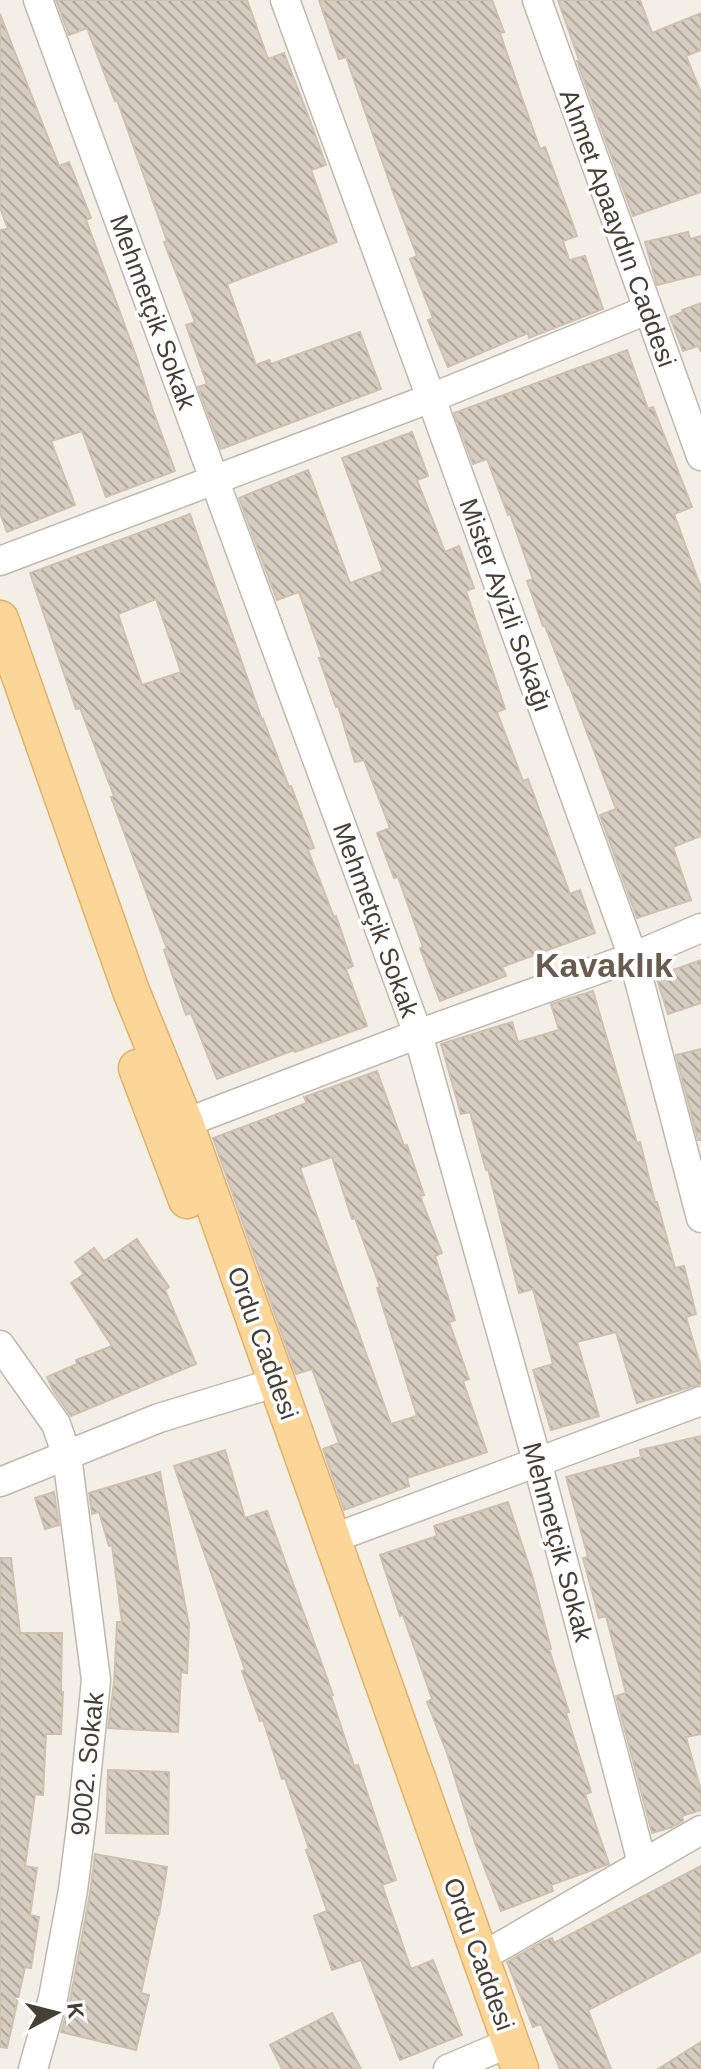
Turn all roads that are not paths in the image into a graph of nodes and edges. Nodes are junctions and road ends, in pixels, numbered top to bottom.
1 (38, 0) edge
2 (285, 0) edge
3 (537, 0) edge
4 (647, 310) junction
5 (431, 398) junction
6 (701, 456) edge
7 (214, 479) junction
8 (0, 561) edge
9 (0, 619) edge
10 (0, 669) edge
11 (701, 928) edge
12 (633, 957) junction
13 (418, 1034) junction
14 (185, 1123) junction
15 (701, 1218) edge
16 (0, 1345) edge
17 (267, 1384) junction
18 (701, 1401) edge
19 (67, 1456) junction
20 (537, 1461) junction
21 (0, 1482) edge
22 (334, 1538) junction
23 (701, 1830) edge
24 (642, 1863) junction
25 (480, 1958) junction
26 (505, 2062) edge
27 (33, 2069) edge
28 (448, 2069) edge

1 - 7 street, Mehmetçik Sokak
2 - 5 street, Mister Ayizli Sokağı
3 - 4 street, Ahmet Apaaydın Caddesi
4 - 5 street
4 - 6 street, Ahmet Apaaydın Caddesi
5 - 7 street
5 - 12 street, Mister Ayizli Sokağı
7 - 8 street
7 - 13 street, Mehmetçik Sokak
9 - 14 main road, Ordu Caddesi
10 - 17 main road, Ordu Caddesi
11 - 12 street
12 - 13 street
12 - 15 street, Mister Ayizli Sokağı
13 - 14 street
13 - 20 street, Mehmetçik Sokak
14 - 17 main road, Ordu Caddesi
16 - 19 street, 9002. Sokak
17 - 19 street
17 - 22 main road, Ordu Caddesi
17 - 26 main road, Ordu Caddesi
18 - 20 street
19 - 21 street
19 - 27 street, 9002. Sokak
20 - 22 street
20 - 24 street, Mehmetçik Sokak
22 - 25 main road, Ordu Caddesi
23 - 24 street
24 - 25 street
25 - 26 main road, Ordu Caddesi
26 - 28 street

